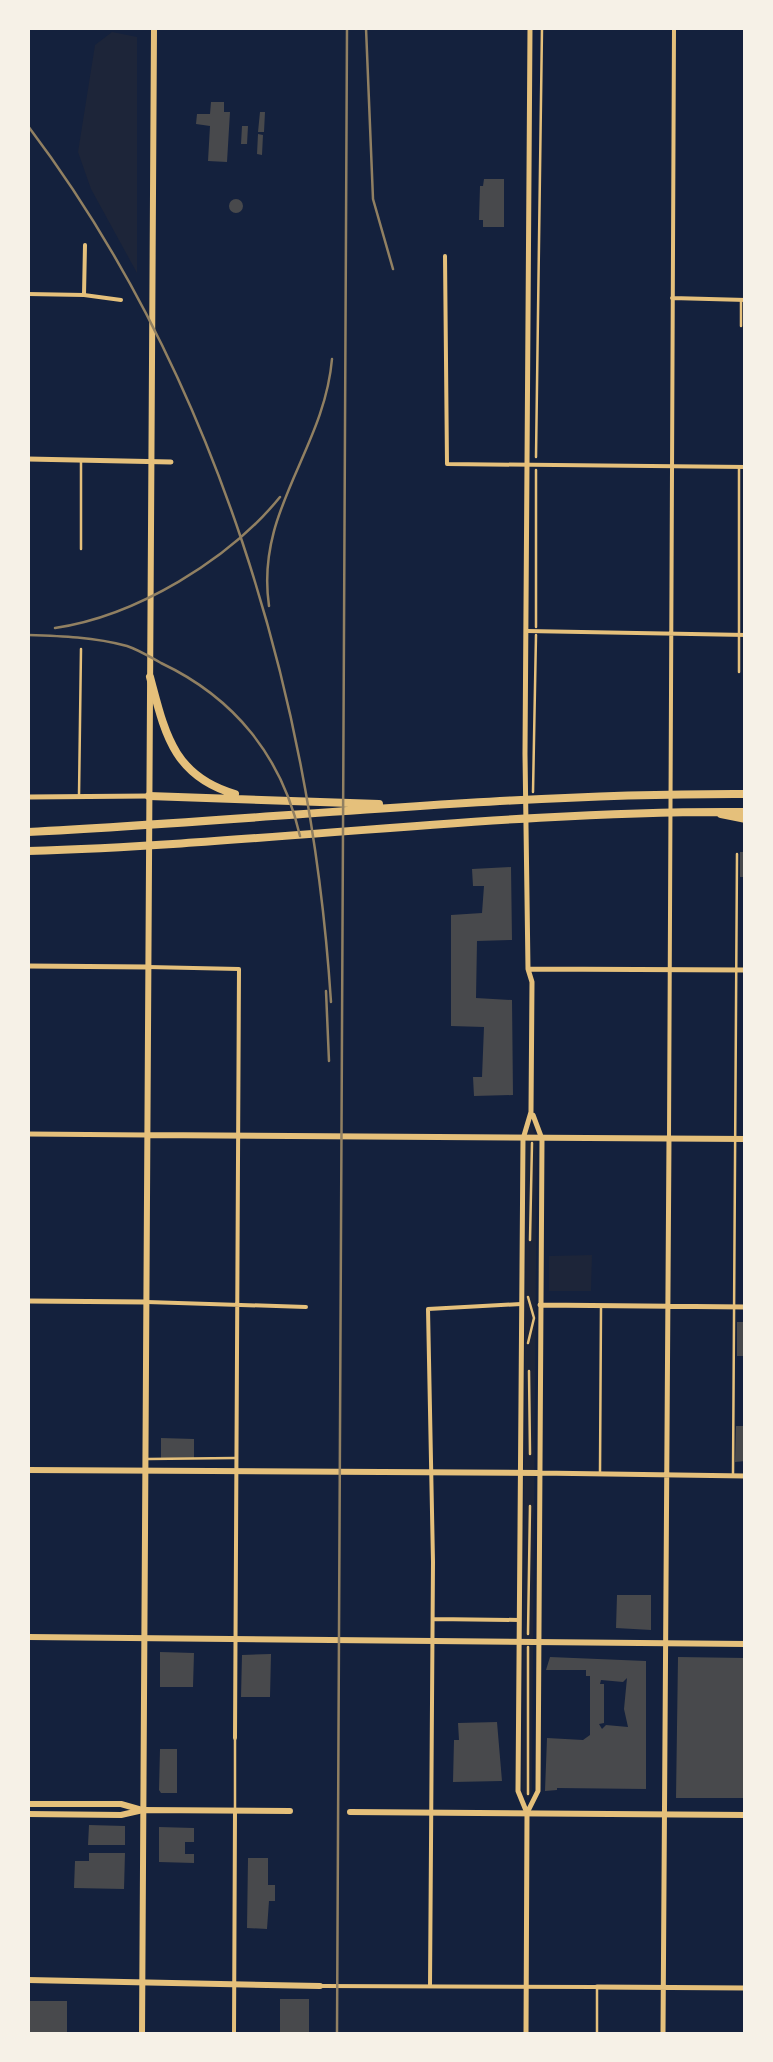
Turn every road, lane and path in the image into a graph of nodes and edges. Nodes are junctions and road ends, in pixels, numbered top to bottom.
1 (154, 28) edge
2 (530, 28) edge
3 (542, 28) edge
4 (674, 28) edge
5 (86, 244) dead end
6 (445, 256) dead end
7 (28, 294) edge
8 (84, 295) junction
9 (672, 298) junction
10 (122, 300) dead end
11 (744, 300) edge
12 (741, 326) dead end
13 (28, 459) edge
14 (81, 460) junction
15 (171, 462) dead end
16 (527, 464) junction
17 (536, 465) junction
18 (742, 466) edge
19 (672, 467) junction
20 (81, 549) dead end
21 (527, 631) junction
22 (536, 632) junction
23 (672, 634) junction
24 (743, 635) edge
25 (81, 649) dead end
26 (739, 672) dead end
27 (150, 677) joint
28 (154, 708) junction
29 (534, 794) dead end
30 (746, 794) edge
31 (149, 796) junction
32 (28, 797) edge
33 (79, 797) junction
34 (248, 797) junction
35 (414, 806) junction
36 (746, 816) edge
37 (30, 831) edge
38 (28, 853) edge
39 (737, 854) dead end
40 (28, 966) edge
41 (148, 967) junction
42 (528, 968) junction
43 (670, 970) junction
44 (736, 970) junction
45 (746, 970) edge
46 (531, 1112) junction
47 (28, 1134) edge
48 (147, 1134) junction
49 (668, 1138) junction
50 (735, 1139) junction
51 (746, 1139) edge
52 (532, 1141) dead end
53 (529, 1254) dead end
54 (528, 1294) dead end
55 (28, 1301) edge
56 (147, 1302) junction
57 (237, 1302) junction
58 (521, 1304) junction
59 (540, 1304) junction
60 (306, 1306) dead end
61 (601, 1306) junction
62 (668, 1307) junction
63 (734, 1307) junction
64 (746, 1307) edge
65 (526, 1352) dead end
66 (528, 1368) dead end
67 (530, 1454) dead end
68 (236, 1458) junction
69 (146, 1459) junction
70 (28, 1470) edge
71 (146, 1470) junction
72 (520, 1473) junction
73 (540, 1473) junction
74 (600, 1474) junction
75 (667, 1475) junction
76 (733, 1476) junction
77 (746, 1476) edge
78 (520, 1498) junction
79 (539, 1500) junction
80 (530, 1506) dead end
81 (432, 1619) junction
82 (519, 1620) junction
83 (28, 1637) edge
84 (145, 1638) junction
85 (536, 1642) junction
86 (666, 1644) junction
87 (746, 1644) edge
88 (235, 1738) joint
89 (28, 1804) edge
90 (144, 1810) junction
91 (234, 1811) junction
92 (290, 1812) dead end
93 (350, 1812) dead end
94 (431, 1812) junction
95 (28, 1814) edge
96 (527, 1814) junction
97 (664, 1814) junction
98 (746, 1815) edge
99 (28, 1980) edge
100 (143, 1984) junction
101 (234, 1986) junction
102 (320, 1986) joint
103 (430, 1986) junction
104 (526, 1987) junction
105 (597, 1987) junction
106 (664, 1988) junction
107 (746, 1988) edge
108 (142, 2034) edge
109 (234, 2034) edge
110 (526, 2034) edge
111 (597, 2034) edge
112 (663, 2034) edge

1 - 27 main road
2 - 16 street
3 - 17 path
4 - 9 street
5 - 8 street
6 - 16 street
7 - 8 street
8 - 10 street
9 - 11 street
9 - 19 street
11 - 12 lane
13 - 14 street
14 - 15 street
14 - 20 lane
16 - 17 street
16 - 21 street
17 - 19 street
17 - 22 path
18 - 19 street
18 - 24 lane
19 - 23 street
21 - 22 street
21 - 42 street
22 - 23 street
22 - 29 path
23 - 24 street
23 - 43 street
24 - 26 lane
25 - 33 lane
27 - 28 highway
28 - 31 main road
28 - 34 highway
30 - 35 highway
31 - 33 street
31 - 34 highway
31 - 41 main road
32 - 33 street
34 - 35 highway
35 - 37 highway
36 - 38 highway
39 - 44 lane
40 - 41 street
41 - 48 main road
41 - 57 street
42 - 43 street
42 - 46 street
43 - 44 street
43 - 49 street
44 - 45 street
44 - 50 lane
46 - 58 street
46 - 59 street
47 - 48 street
48 - 49 main road
48 - 56 main road
49 - 50 main road
49 - 62 street
50 - 51 main road
50 - 63 lane
52 - 53 path
54 - 65 path
55 - 56 street
56 - 57 street
56 - 69 main road
57 - 60 street
57 - 68 street
58 - 72 street
58 - 81 street
59 - 61 street
59 - 73 street
61 - 62 street
61 - 74 lane
62 - 63 street
62 - 75 street
63 - 64 street
63 - 76 lane
66 - 67 path
68 - 69 lane
68 - 88 street
69 - 71 main road
70 - 71 main road
71 - 72 main road
71 - 84 main road
72 - 73 main road
72 - 78 street
73 - 74 street
73 - 79 street
74 - 75 street
75 - 76 street
75 - 86 street
76 - 77 street
78 - 79 street
78 - 82 street
79 - 85 street
80 - 96 path
81 - 82 street
81 - 94 street
82 - 96 street
83 - 84 main road
84 - 85 main road
84 - 90 main road
85 - 86 main road
85 - 96 street
86 - 87 main road
86 - 97 street
88 - 91 lane
89 - 90 main road
90 - 91 main road
90 - 95 main road
90 - 100 main road
91 - 92 main road
91 - 101 street
93 - 94 main road
94 - 96 main road
94 - 103 street
96 - 97 main road
96 - 104 street
97 - 98 main road
97 - 106 street
99 - 100 main road
100 - 101 main road
100 - 108 main road
101 - 102 main road
101 - 109 street
102 - 103 street
103 - 104 street
104 - 105 street
104 - 110 street
105 - 106 street
105 - 111 lane
106 - 107 street
106 - 112 street

